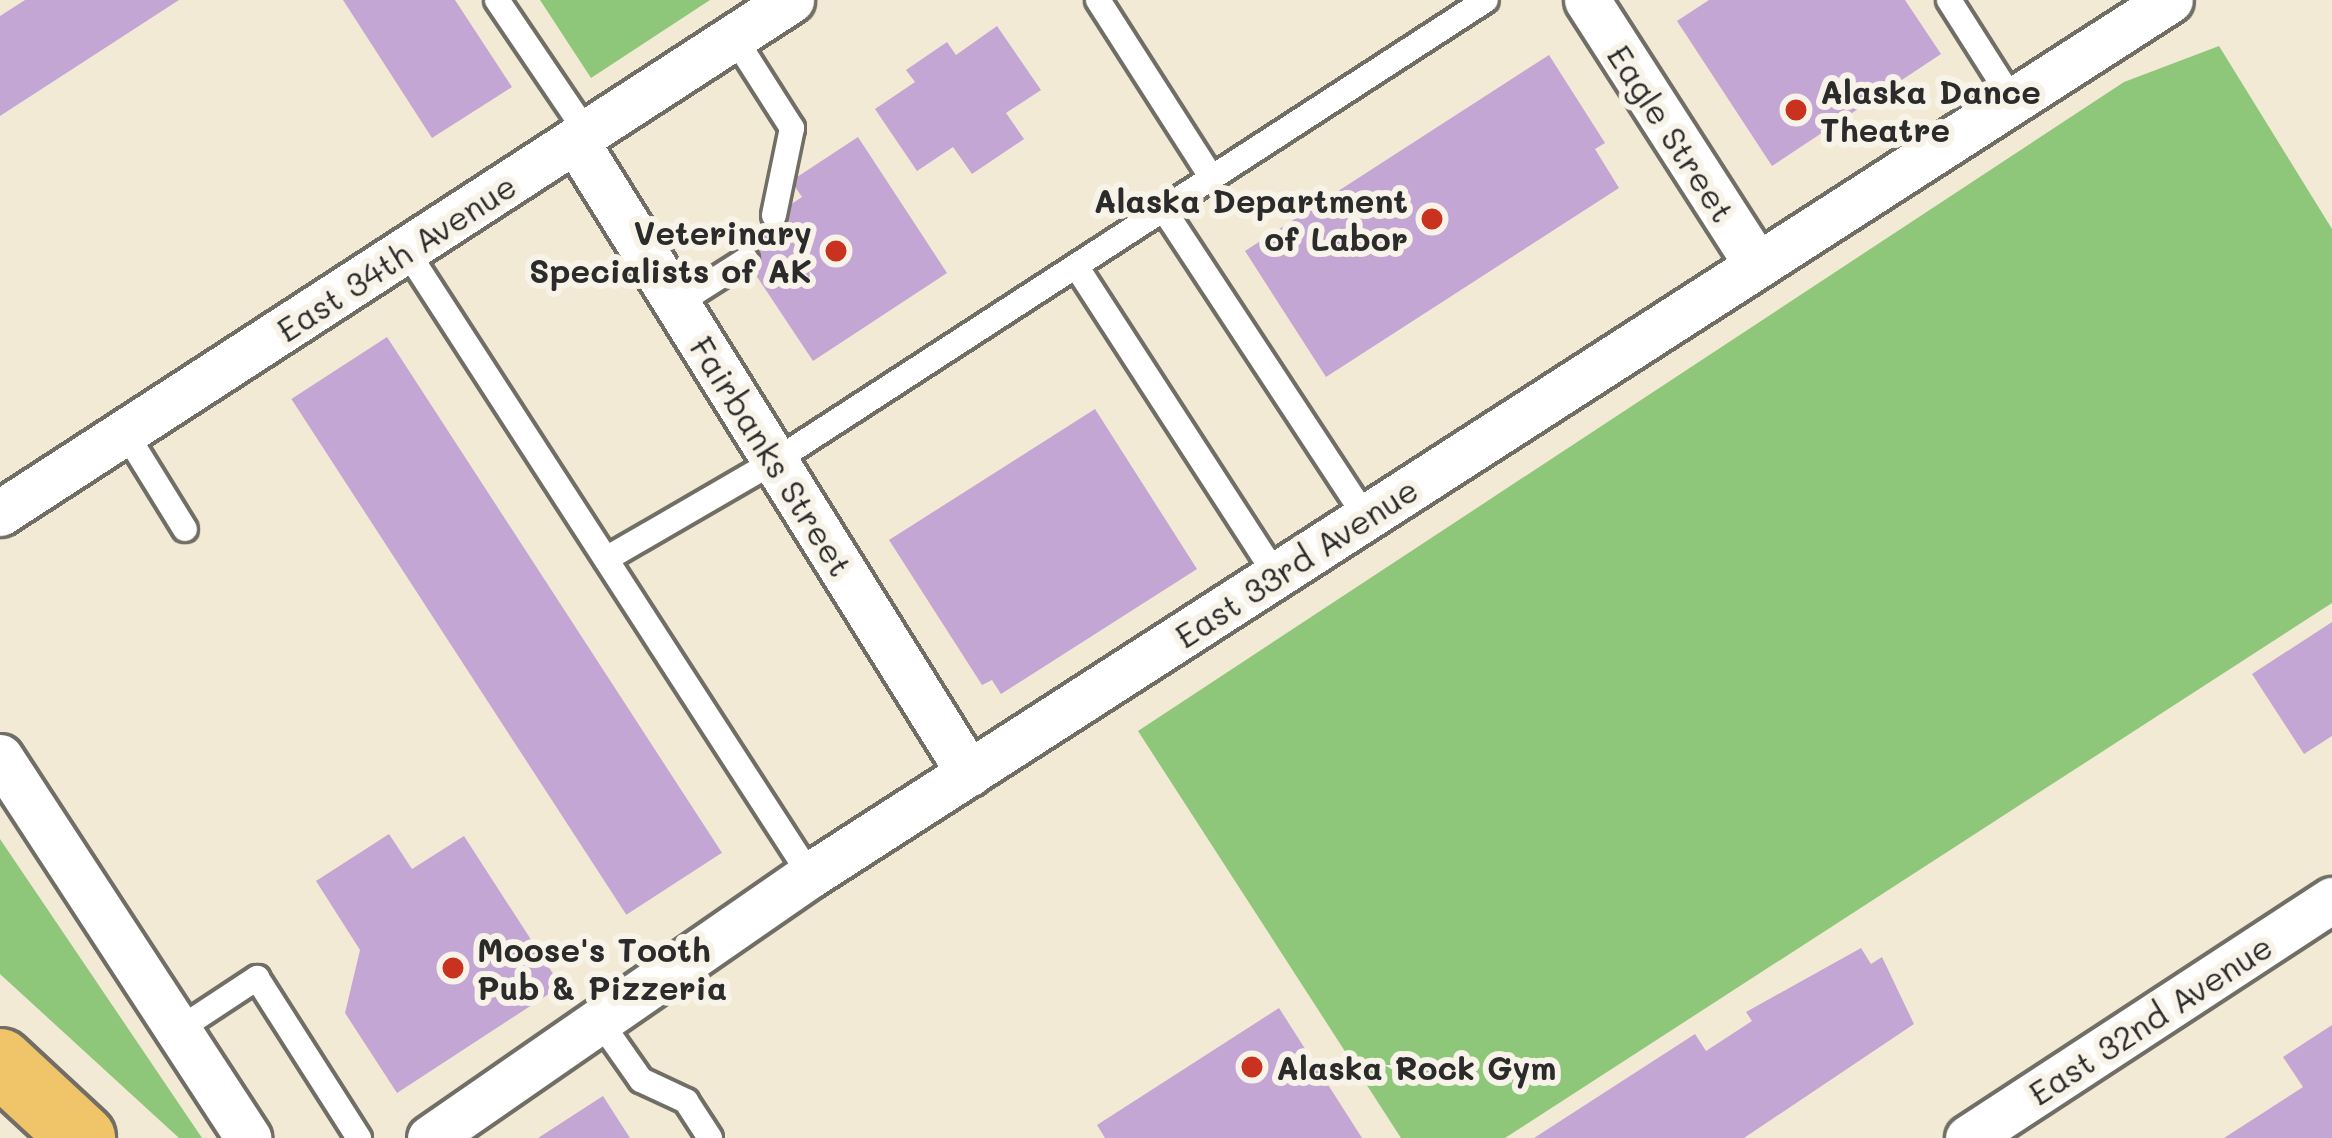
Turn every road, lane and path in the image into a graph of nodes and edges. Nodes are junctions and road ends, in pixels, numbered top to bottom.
1 (497, 0) edge
2 (791, 0) edge
3 (1098, 0) edge
4 (1486, 0) edge
5 (1587, 0) edge
6 (1949, 0) edge
7 (2170, 0) edge
8 (734, 37) junction
9 (2013, 101) junction
10 (581, 136) junction
11 (1213, 178) junction
12 (1164, 210) junction
13 (774, 215) dead end
14 (406, 250) junction
15 (746, 260) dead end
16 (1757, 265) junction
17 (1076, 266) junction
18 (676, 304) junction
19 (125, 432) junction
20 (775, 461) junction
21 (0, 513) edge
22 (1366, 517) junction
23 (185, 529) dead end
24 (606, 559) junction
25 (1276, 575) junction
26 (0, 758) edge
27 (969, 773) junction
28 (810, 875) junction
29 (2332, 900) edge
30 (601, 1023) junction
31 (178, 1030) junction
32 (0, 1062) edge
33 (82, 1138) edge
34 (248, 1138) edge
35 (359, 1138) edge
36 (430, 1138) edge
37 (710, 1138) edge
38 (1968, 1138) edge

1 - 10 lane
2 - 8 street, East 34th Avenue
3 - 11 lane
4 - 11 lane
5 - 16 street, Eagle Street
6 - 9 lane
7 - 9 street, East 33rd Avenue
8 - 10 street, East 34th Avenue
8 - 13 lane
9 - 16 street, East 33rd Avenue
10 - 14 street, East 34th Avenue
10 - 18 street, Fairbanks Street
11 - 12 lane
12 - 17 lane
12 - 22 lane
14 - 19 street, East 34th Avenue
14 - 24 lane
15 - 18 lane
16 - 22 street, East 33rd Avenue
17 - 20 lane
17 - 25 lane
18 - 20 street, Fairbanks Street
19 - 21 street, East 34th Avenue
19 - 23 lane
20 - 24 lane
20 - 27 street, Fairbanks Street
22 - 25 street, East 33rd Avenue
24 - 28 lane
25 - 27 street, East 33rd Avenue
26 - 31 street
27 - 28 street, East 33rd Avenue
28 - 30 street, East 33rd Avenue
29 - 38 street, East 32nd Avenue
30 - 36 street, East 33rd Avenue
30 - 37 lane
31 - 34 street
31 - 35 lane
32 - 33 highway

